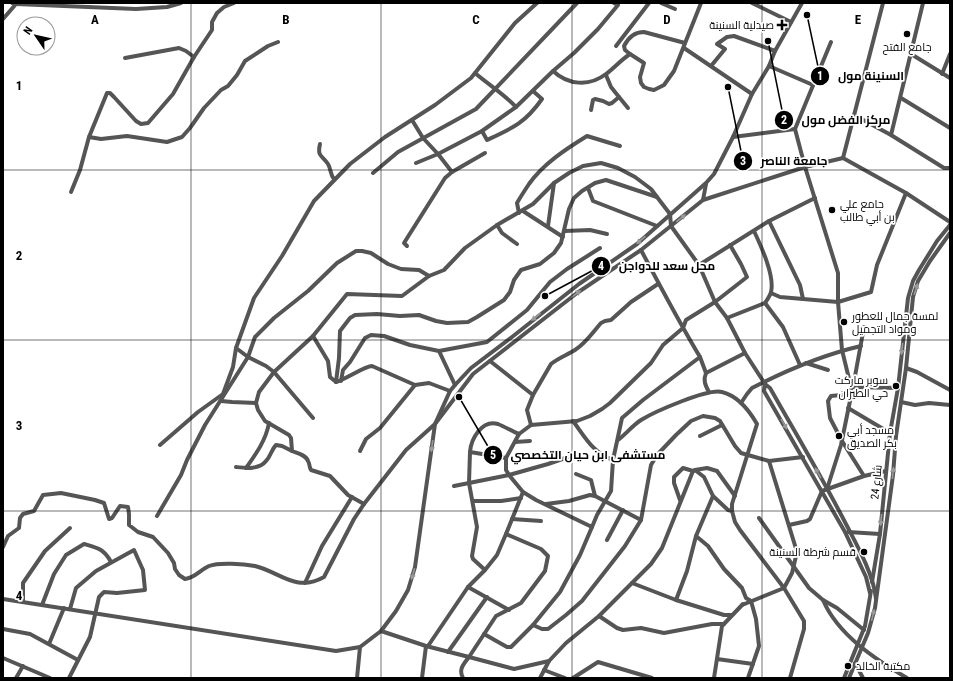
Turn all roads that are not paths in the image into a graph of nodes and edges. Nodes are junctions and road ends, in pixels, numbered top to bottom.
1 (181, 3) edge
2 (234, 3) edge
3 (537, 3) edge
4 (577, 3) edge
5 (614, 3) edge
6 (649, 3) edge
7 (661, 3) edge
8 (701, 3) edge
9 (752, 3) edge
10 (802, 3) edge
11 (883, 3) edge
12 (923, 3) edge
13 (14, 4) edge
14 (43, 4) edge
15 (675, 9) dead end
16 (3, 19) edge
17 (791, 22) junction
18 (278, 42) dead end
19 (831, 42) dead end
20 (685, 43) junction
21 (616, 46) dead end
22 (684, 48) junction
23 (775, 51) junction
24 (630, 54) junction
25 (912, 54) junction
26 (950, 54) edge
27 (194, 57) junction
28 (125, 58) dead end
29 (711, 66) junction
30 (769, 66) junction
31 (553, 70) junction
32 (475, 73) junction
33 (942, 74) junction
34 (606, 75) junction
35 (950, 78) edge
36 (813, 85) junction
37 (495, 90) junction
38 (533, 91) junction
39 (752, 94) junction
40 (618, 97) junction
41 (901, 98) junction
42 (516, 107) junction
43 (628, 108) dead end
44 (591, 110) dead end
45 (854, 115) junction
46 (412, 120) junction
47 (950, 128) edge
48 (795, 129) junction
49 (482, 131) junction
50 (891, 135) junction
51 (89, 137) junction
52 (733, 137) junction
53 (423, 138) junction
54 (320, 144) dead end
55 (620, 146) dead end
56 (486, 153) dead end
57 (438, 154) junction
58 (843, 158) junction
59 (416, 162) dead end
60 (805, 167) junction
61 (950, 168) edge
62 (452, 172) junction
63 (373, 173) dead end
64 (334, 180) junction
65 (554, 183) junction
66 (706, 183) junction
67 (588, 188) junction
68 (71, 192) dead end
69 (906, 193) junction
70 (657, 197) junction
71 (814, 198) junction
72 (702, 200) junction
73 (521, 212) junction
74 (670, 214) junction
75 (769, 221) junction
76 (950, 223) edge
77 (497, 225) junction
78 (548, 226) junction
79 (657, 226) junction
80 (671, 226) junction
81 (565, 231) junction
82 (754, 231) junction
83 (950, 233) edge
84 (607, 234) dead end
85 (563, 237) junction
86 (517, 244) dead end
87 (407, 246) dead end
88 (730, 246) junction
89 (600, 248) dead end
90 (641, 250) junction
91 (699, 265) junction
92 (429, 276) junction
93 (658, 284) junction
94 (771, 293) junction
95 (803, 299) junction
96 (715, 302) junction
97 (838, 302) junction
98 (765, 303) junction
99 (727, 318) junction
100 (864, 327) dead end
101 (683, 328) junction
102 (313, 336) junction
103 (503, 344) junction
104 (861, 346) junction
105 (236, 348) junction
106 (506, 349) junction
107 (842, 350) junction
108 (439, 351) junction
109 (746, 353) junction
110 (248, 357) junction
111 (700, 357) junction
112 (490, 361) junction
113 (805, 363) junction
114 (800, 365) junction
115 (906, 368) junction
116 (828, 370) dead end
117 (274, 372) junction
118 (706, 373) junction
119 (341, 381) junction
120 (336, 382) junction
121 (764, 383) junction
122 (414, 385) junction
123 (455, 385) junction
124 (852, 388) junction
125 (898, 388) junction
126 (950, 390) edge
127 (450, 391) junction
128 (709, 392) junction
129 (851, 394) junction
130 (533, 395) junction
131 (221, 401) junction
132 (901, 402) junction
133 (256, 403) junction
134 (742, 403) junction
135 (950, 405) edge
136 (848, 408) junction
137 (313, 418) dead end
138 (573, 421) junction
139 (269, 423) junction
140 (435, 424) junction
141 (531, 425) junction
142 (722, 425) junction
143 (890, 433) junction
144 (519, 434) junction
145 (700, 436) dead end
146 (618, 440) junction
147 (842, 440) junction
148 (530, 441) dead end
149 (515, 442) junction
150 (160, 445) dead end
151 (292, 451) junction
152 (360, 452) dead end
153 (470, 452) junction
154 (748, 455) junction
155 (571, 456) dead end
156 (803, 457) junction
157 (506, 458) junction
158 (613, 460) junction
159 (770, 461) junction
160 (236, 467) dead end
161 (246, 468) junction
162 (694, 470) junction
163 (886, 471) junction
164 (509, 474) junction
165 (576, 474) dead end
166 (864, 476) junction
167 (469, 483) junction
168 (454, 486) dead end
169 (827, 489) junction
170 (523, 492) junction
171 (822, 492) junction
172 (595, 496) junction
173 (713, 496) junction
174 (735, 496) junction
175 (352, 497) junction
176 (521, 498) junction
177 (605, 500) junction
178 (680, 500) junction
179 (473, 501) junction
180 (364, 504) junction
181 (546, 504) junction
182 (623, 510) junction
183 (732, 511) junction
184 (157, 516) dead end
185 (760, 518) dead end
186 (512, 520) junction
187 (641, 520) junction
188 (541, 521) dead end
189 (789, 525) junction
190 (592, 527) junction
191 (70, 528) dead end
192 (845, 532) junction
193 (850, 532) junction
194 (506, 534) junction
195 (880, 534) junction
196 (696, 536) junction
197 (607, 540) dead end
198 (3, 547) edge
199 (111, 562) junction
200 (793, 567) junction
201 (485, 570) junction
202 (865, 570) junction
203 (874, 574) junction
204 (879, 574) junction
205 (866, 577) junction
206 (872, 582) junction
207 (305, 583) junction
208 (632, 583) junction
209 (468, 587) junction
210 (784, 588) junction
211 (870, 593) junction
212 (3, 598) edge
213 (487, 598) junction
214 (746, 598) junction
215 (876, 599) junction
216 (676, 600) junction
217 (823, 600) junction
218 (23, 602) junction
219 (751, 602) junction
220 (42, 605) junction
221 (742, 605) junction
222 (64, 608) junction
223 (70, 609) junction
224 (509, 610) junction
225 (94, 613) junction
226 (731, 615) junction
227 (599, 616) junction
228 (724, 624) junction
229 (533, 625) junction
230 (3, 629) edge
231 (863, 629) junction
232 (381, 631) junction
233 (868, 633) junction
234 (484, 634) junction
235 (858, 643) junction
236 (50, 644) junction
237 (426, 646) junction
238 (360, 647) junction
239 (862, 647) junction
240 (448, 652) junction
241 (469, 657) junction
242 (3, 658) edge
243 (716, 659) junction
244 (78, 660) junction
245 (549, 661) junction
246 (853, 662) junction
247 (753, 664) junction
248 (23, 666) junction
249 (544, 670) junction
250 (16, 678) edge
251 (50, 678) edge
252 (69, 678) edge
253 (357, 678) edge
254 (422, 678) edge
255 (463, 678) edge
256 (540, 678) edge
257 (565, 678) edge
258 (573, 678) edge
259 (652, 678) edge
260 (714, 678) edge
261 (748, 678) edge
262 (790, 678) edge
263 (844, 678) edge
264 (849, 678) edge
265 (863, 678) edge
266 (907, 678) edge

1 - 14 street
2 - 27 street
3 - 32 street
4 - 37 street
5 - 31 street
6 - 21 street
7 - 15 street
8 - 20 street
9 - 17 street
10 - 17 street
11 - 45 street
12 - 25 street
13 - 14 street
13 - 16 street
17 - 23 street
18 - 51 street
19 - 36 street
20 - 22 street
20 - 24 street
22 - 24 street
22 - 29 street
23 - 29 street
23 - 30 street
24 - 34 street
25 - 33 street
25 - 41 street
26 - 33 street
27 - 28 street
27 - 51 street
29 - 39 street
30 - 36 street
30 - 39 street
31 - 34 street
31 - 38 street
32 - 37 street
32 - 46 street
33 - 35 street
34 - 40 street
36 - 48 street
37 - 42 street
37 - 53 street
38 - 42 street
38 - 49 street
39 - 52 street
40 - 43 street
40 - 44 street
41 - 47 street
41 - 50 street
42 - 49 street
45 - 50 street
45 - 58 street
46 - 53 street
46 - 64 street
48 - 52 street
48 - 60 street
49 - 57 street
50 - 61 street
51 - 68 street
52 - 66 street
53 - 57 street
53 - 63 street
54 - 64 street
55 - 73 street
56 - 62 street
57 - 59 street
57 - 62 street
58 - 60 street
58 - 69 street
60 - 71 street
60 - 72 street
62 - 87 street
64 - 105 street
65 - 70 street
65 - 73 street
65 - 78 street
66 - 72 street
66 - 74 street
67 - 70 street
67 - 79 street
67 - 81 street
69 - 76 street
69 - 97 street
70 - 74 street
71 - 75 street
71 - 97 street
80 -> 72 street
73 - 77 street
73 - 78 street
74 - 79 street
74 - 80 street
75 - 82 street
75 - 95 street
76 -> 125 street, شارع 24
77 - 86 street
77 - 92 street
78 - 85 street
79 -> 103 street
80 - 90 street
80 - 91 street
81 - 84 street
81 - 85 street
82 - 88 street
82 - 94 street
115 -> 83 street, شارع 24
85 - 120 street
88 - 91 street
88 - 96 street
89 - 108 street
90 - 93 street
106 -> 90 street
91 - 96 street
92 - 102 street
92 - 110 street
93 - 101 street
93 - 130 street
94 - 95 street
94 - 98 street
95 - 97 street
96 - 99 street
96 - 101 street
97 - 107 street
98 - 99 street
98 - 114 street
99 - 109 street
100 - 104 street
101 - 111 street
101 - 138 street
102 - 117 street
102 - 120 street
103 - 106 street
103 - 123 street
104 - 107 street
104 - 124 street
105 - 110 street
105 - 150 street
106 - 112 street
107 - 113 street
107 - 124 street
108 - 119 street
108 - 123 street
109 - 118 street
109 - 121 street
110 - 117 street
110 - 131 street
111 - 118 street
111 - 146 street
112 - 130 street
112 - 140 street
113 - 114 street
113 - 116 street
114 - 121 street
115 - 126 street
115 - 132 street, شارع 24
117 - 133 street
117 - 137 street
118 - 128 street
119 - 120 street
119 - 122 street
121 - 134 street
121 -> 156 street
169 -> 121 street
122 - 127 street
122 - 152 street
123 - 127 street
124 - 125 street
124 - 129 street
125 - 143 street, شارع 24
127 - 140 street
128 - 134 street
128 - 146 street
129 - 136 street
129 - 147 street
130 - 141 street
131 - 133 street
131 - 184 street
132 - 135 street
204 -> 132 street, شارع 24
133 - 139 street
134 - 154 street
136 - 143 street
136 - 147 street
138 - 141 street
138 - 158 street
139 - 151 street
139 - 161 street
140 - 180 street
140 -> 232 street
141 - 144 street
142 - 145 street
142 - 154 street
142 - 187 street
143 - 163 street, شارع 24
144 - 149 street
144 - 153 street
146 - 158 street
147 - 166 street
147 - 169 street
148 - 149 street
149 - 157 street
151 - 161 street
151 - 175 street
153 - 157 street
153 - 167 street
154 - 159 street
154 - 174 street
155 - 164 street
156 - 159 street
156 - 171 street
157 - 164 street
158 - 177 street
159 - 189 street
160 - 161 street
162 - 173 street
162 - 174 street
162 - 178 street
162 - 178 street
163 - 166 street
163 -> 195 street, شارع 24
164 - 167 street
164 - 170 street
165 - 172 street
166 - 169 street
167 - 168 street
167 - 179 street
169 - 171 street
169 - 193 street
170 - 176 street
170 - 181 street
171 - 189 street
171 - 192 street
172 - 177 street
172 - 181 street
173 - 183 street
173 - 196 street
174 - 183 street
175 - 180 street
175 - 207 street
176 - 179 street
176 - 186 street
177 - 182 street
177 - 190 street
178 - 208 street
179 - 201 street
180 - 207 street
181 - 190 street
182 - 187 street
182 - 197 street
183 - 210 street
185 - 200 street
186 - 188 street
186 - 194 street
187 - 229 street
189 - 200 street
190 - 229 street
191 - 218 street
192 - 193 street
192 - 202 street
193 - 195 street
193 - 202 street
194 - 201 street
194 - 224 street
195 - 203 street, شارع 24
196 - 214 street
196 - 216 street
198 - 207 street
199 - 220 street
199 - 223 street
199 - 225 street
200 - 210 street
200 - 217 street
201 - 209 street
202 - 203 street
202 - 205 street
202 - 206 street
203 - 206 street, شارع 24
204 - 206 street
204 - 215 street, شارع 24
205 - 206 street
205 - 211 street
206 - 211 street, شارع 24
206 - 215 street
208 - 216 street
208 - 227 street
209 - 213 street
209 - 237 street
210 - 219 street
210 - 262 street
211 - 231 street, شارع 24
212 - 218 street
213 - 224 street
213 - 240 street
214 - 219 street
214 - 221 street
233 -> 215 street, شارع 24
216 - 226 street
217 - 231 street
217 - 235 street
218 - 220 street
219 - 221 street
219 - 247 street
220 - 222 street
221 - 226 street
222 - 223 street
222 - 236 street
223 - 225 street
224 - 234 street
225 - 238 street
225 - 244 street
226 - 228 street
227 - 228 street
227 - 245 street
228 - 243 street
229 - 234 street
230 - 236 street
231 - 233 street
231 - 235 street, شارع 24
232 - 237 street
232 - 238 street
233 - 239 street, شارع 24
234 - 241 street
235 - 239 street
235 - 246 street, شارع 24
236 - 244 street
237 - 240 street
237 - 254 street
238 - 253 street
239 - 246 street, شارع 24
239 - 266 street
240 - 241 street
241 - 245 street
241 - 255 street
242 - 248 street
243 - 247 street
243 - 260 street
244 - 252 street
245 - 249 street
246 - 263 street, شارع 24
246 - 264 street, شارع 24
246 - 265 street
247 - 261 street
248 - 250 street
248 - 251 street
249 - 256 street
249 - 257 street
258 - 259 street

